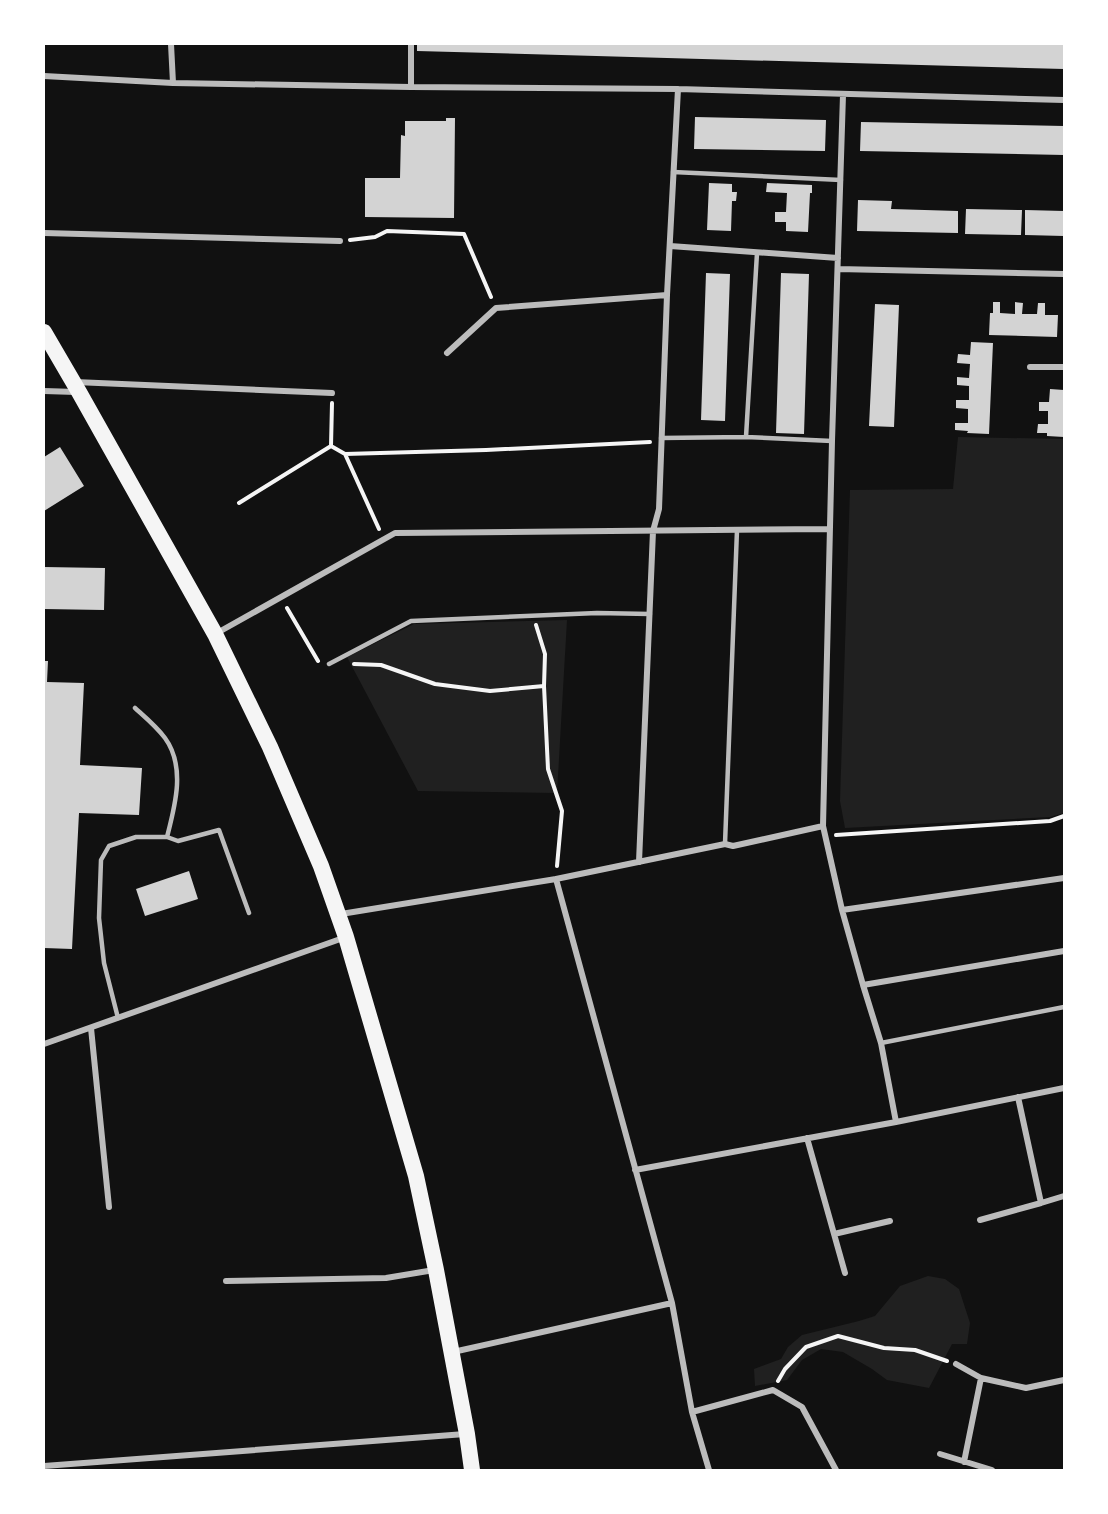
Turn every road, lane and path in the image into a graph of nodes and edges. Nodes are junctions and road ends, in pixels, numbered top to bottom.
1 (171, 44) edge
2 (411, 44) edge
3 (44, 76) edge
4 (173, 83) junction
5 (411, 87) junction
6 (678, 88) junction
7 (843, 94) junction
8 (1065, 100) edge
9 (674, 172) junction
10 (841, 180) junction
11 (44, 233) edge
12 (340, 241) joint
13 (670, 246) junction
14 (757, 253) junction
15 (838, 258) junction
16 (838, 268) junction
17 (1065, 274) edge
18 (667, 295) junction
19 (496, 308) junction
20 (44, 332) edge
21 (447, 353) dead end
22 (1030, 367) dead end
23 (1065, 367) edge
24 (76, 387) junction
25 (44, 391) edge
26 (332, 393) joint
27 (746, 437) junction
28 (661, 440) junction
29 (832, 441) junction
30 (331, 446) junction
31 (345, 454) junction
32 (239, 503) dead end
33 (737, 530) junction
34 (829, 530) junction
35 (653, 531) junction
36 (384, 539) junction
37 (280, 597) junction
38 (650, 614) junction
39 (533, 616) junction
40 (215, 634) junction
41 (329, 664) junction
42 (544, 686) junction
43 (135, 708) dead end
44 (1065, 816) edge
45 (823, 826) junction
46 (825, 836) junction
47 (167, 837) junction
48 (725, 844) junction
49 (639, 862) junction
50 (1065, 878) edge
51 (556, 879) junction
52 (842, 910) junction
53 (249, 913) dead end
54 (339, 914) junction
55 (346, 936) junction
56 (1065, 951) edge
57 (862, 985) junction
58 (1065, 1006) edge
59 (118, 1018) junction
60 (91, 1028) junction
61 (881, 1043) junction
62 (44, 1044) edge
63 (1065, 1088) edge
64 (1018, 1097) junction
65 (896, 1122) junction
66 (807, 1138) junction
67 (635, 1170) junction
68 (1065, 1196) edge
69 (1041, 1203) junction
70 (108, 1207) dead end
71 (980, 1220) dead end
72 (890, 1221) dead end
73 (834, 1234) junction
74 (436, 1270) junction
75 (845, 1273) dead end
76 (226, 1281) dead end
77 (672, 1303) junction
78 (451, 1352) junction
79 (956, 1364) joint
80 (981, 1377) junction
81 (1065, 1380) edge
82 (773, 1390) junction
83 (692, 1412) junction
84 (467, 1434) junction
85 (940, 1454) dead end
86 (964, 1462) junction
87 (44, 1466) edge
88 (472, 1470) edge
89 (709, 1470) edge
90 (836, 1470) edge
91 (992, 1470) edge

1 - 4 street
2 - 5 street
3 - 4 street
4 - 5 street
5 - 6 street
6 - 7 street
6 - 9 street
7 - 8 street
7 - 10 street
9 - 10 lane
9 - 13 street
10 - 15 street
11 - 12 street
12 - 19 path
13 - 14 street
13 - 18 street
14 - 15 street
14 - 27 lane
15 - 16 street
16 - 17 street
16 - 29 street
18 - 19 street
18 - 28 street
19 - 21 street
20 - 24 highway
22 - 23 street
24 - 25 street
24 - 26 street
24 - 40 highway
26 - 30 path
27 - 28 lane
27 - 29 lane
28 - 31 path
28 - 35 street
29 - 34 street
30 - 31 path
30 - 32 path
31 - 36 path
33 - 34 street
33 - 35 street
33 - 48 lane
34 - 45 street
35 - 36 street
35 - 38 street
36 - 37 street
37 - 40 street
37 - 41 path
38 - 39 lane
38 - 49 street
39 - 41 lane
39 - 42 path
40 - 54 highway
41 - 42 path
42 - 51 path
43 - 47 lane
44 - 46 path
45 - 46 street
45 - 48 street
46 - 52 street
47 - 53 lane
47 - 59 lane
48 - 49 street
49 - 51 street
50 - 52 street
51 - 54 street
51 - 67 street
52 - 57 street
54 - 55 highway
55 - 59 street
55 - 74 highway
56 - 57 street
57 - 61 street
58 - 61 lane
59 - 60 street
60 - 62 street
60 - 70 street
61 - 65 street
63 - 64 street
64 - 65 street
64 - 69 street
65 - 66 street
66 - 67 street
66 - 73 street
67 - 77 street
68 - 69 street
69 - 71 street
72 - 73 street
73 - 75 street
74 - 76 street
74 - 78 highway
77 - 78 street
77 - 83 street
78 - 84 highway
79 - 80 street
79 - 82 path
80 - 81 street
80 - 86 street
82 - 83 street
82 - 90 street
83 - 89 street
84 - 87 street
84 - 88 highway
85 - 86 street
86 - 91 street

